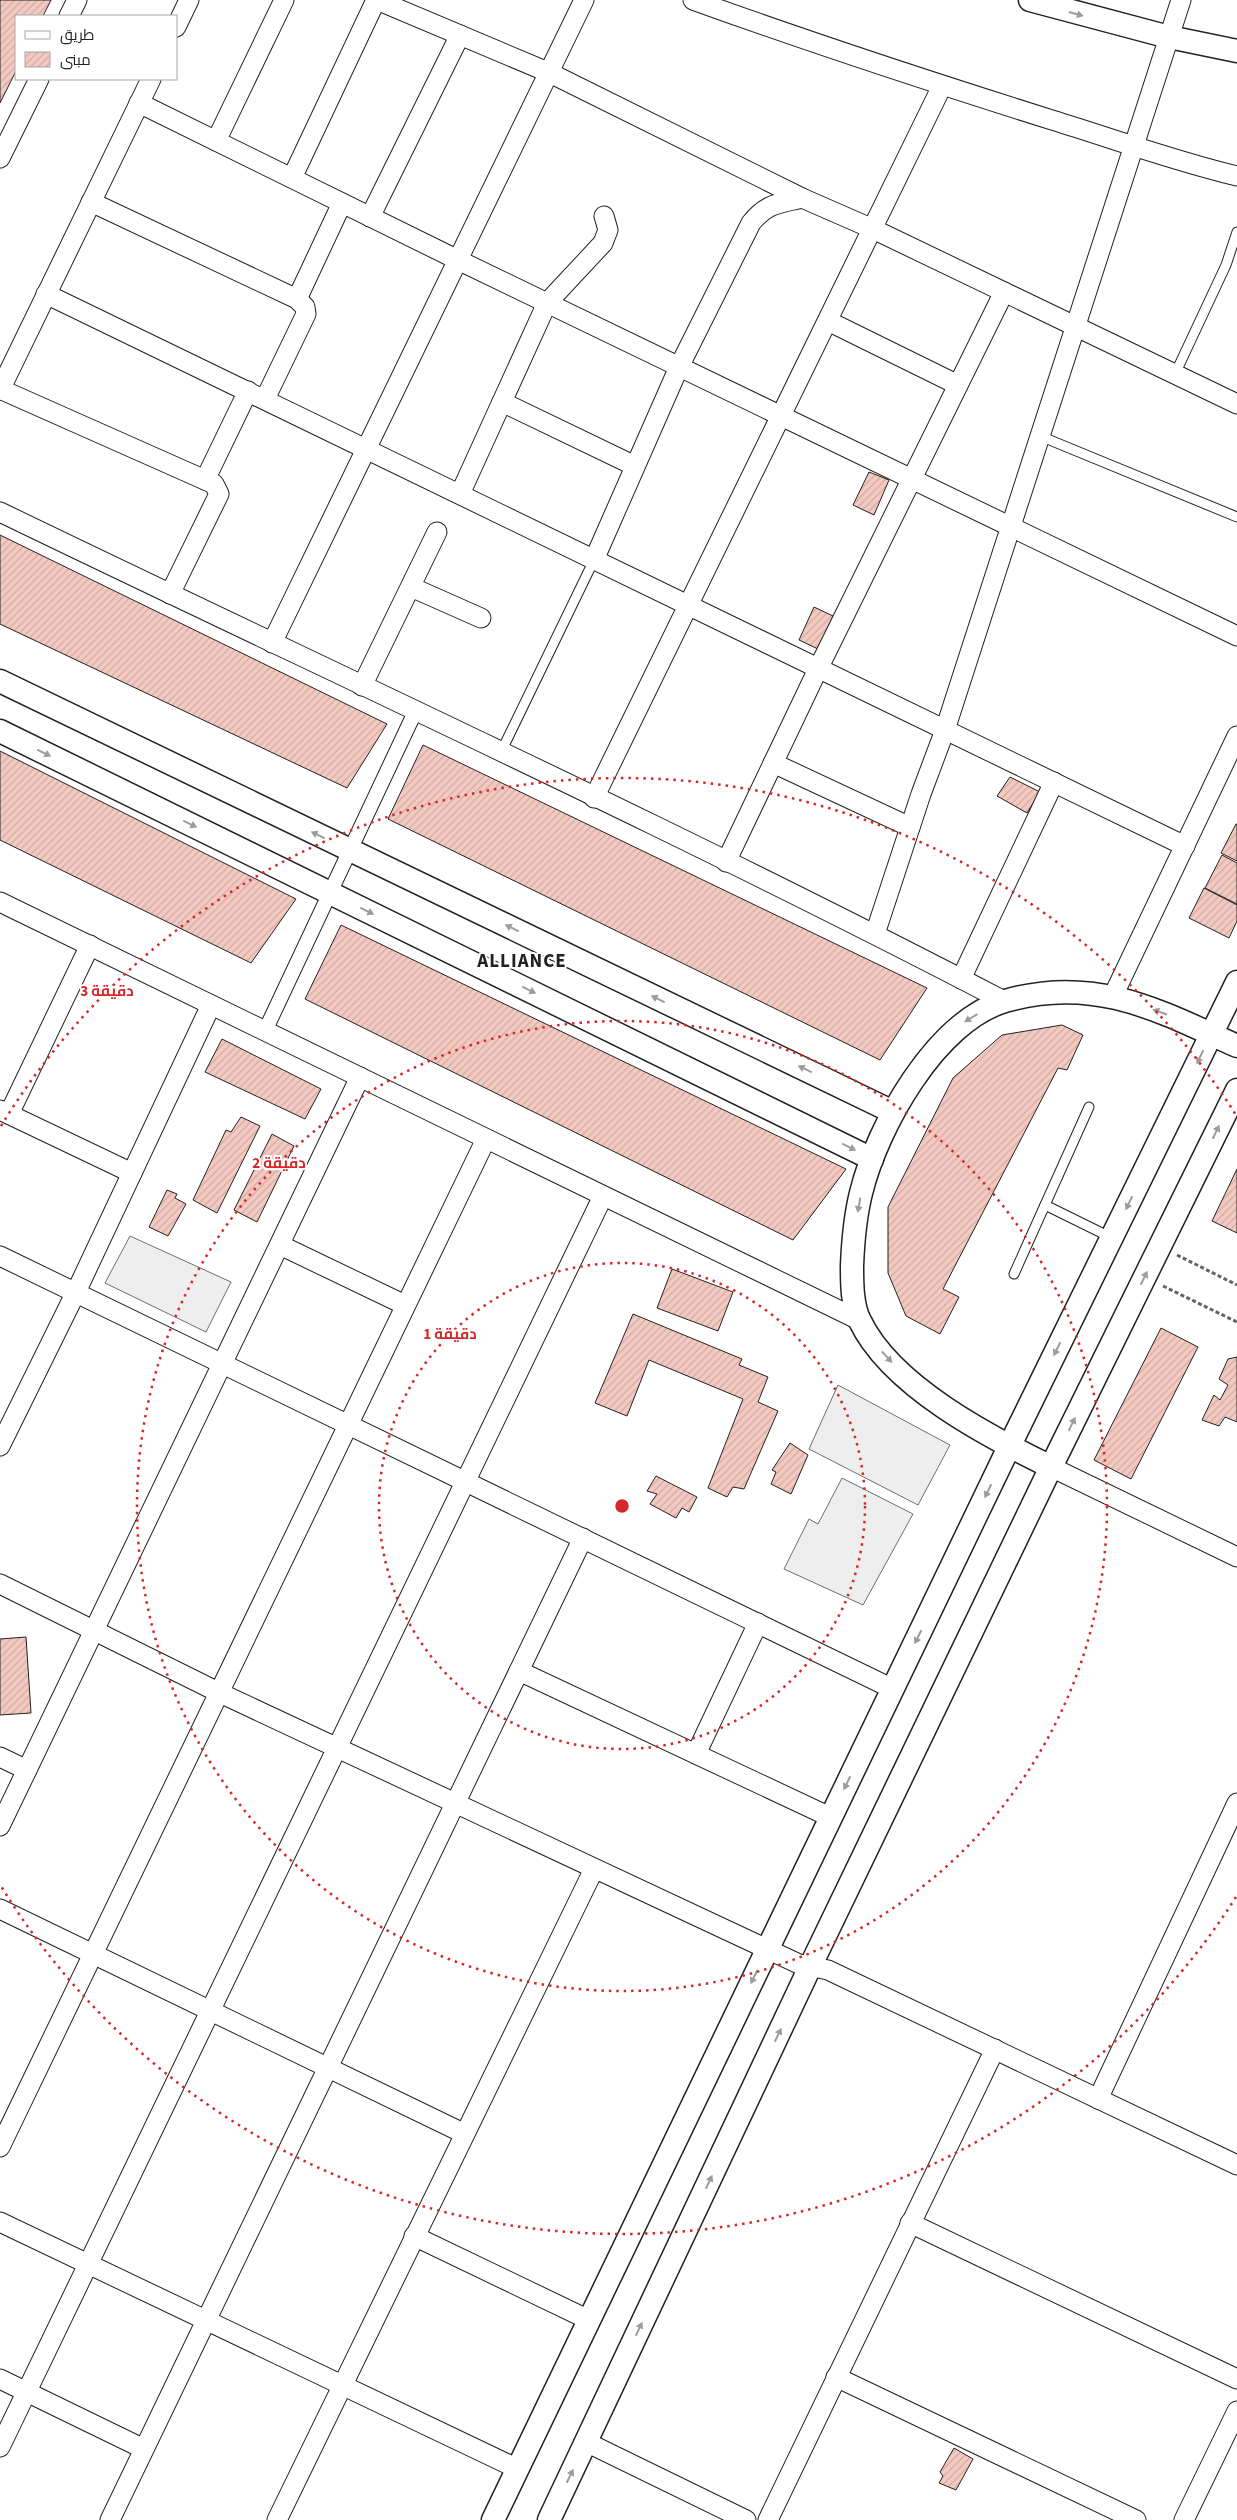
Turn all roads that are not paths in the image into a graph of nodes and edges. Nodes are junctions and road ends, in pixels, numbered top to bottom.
1 (77, 0) edge
2 (189, 0) edge
3 (284, 0) edge
4 (376, 0) edge
5 (584, 0) edge
6 (1030, 0) edge
7 (1181, 0) edge
8 (697, 1) edge
9 (70, 15) edge
10 (178, 23) edge
11 (460, 35) junction
12 (1169, 37) junction
13 (1237, 51) edge
14 (550, 73) junction
15 (38, 80) edge
16 (150, 80) edge
17 (942, 86) junction
18 (139, 103) junction
19 (216, 141) junction
20 (1134, 146) junction
21 (0, 158) edge
22 (1237, 176) edge
23 (292, 178) junction
24 (802, 198) junction
25 (91, 202) junction
26 (342, 203) junction
27 (604, 216) dead end
28 (370, 217) junction
29 (874, 229) junction
30 (1237, 232) edge
31 (458, 260) junction
32 (1004, 292) junction
33 (46, 294) junction
34 (297, 299) junction
35 (547, 303) junction
36 (828, 321) junction
37 (1076, 328) junction
38 (679, 367) junction
39 (1175, 374) junction
40 (958, 385) junction
41 (0, 390) edge
42 (257, 395) junction
43 (502, 402) junction
44 (1237, 404) edge
45 (780, 417) junction
46 (1040, 436) junction
47 (367, 448) junction
48 (635, 466) junction
49 (205, 480) junction
50 (911, 480) junction
51 (460, 494) junction
52 (0, 512) edge
53 (1237, 517) edge
54 (1011, 527) junction
55 (437, 532) dead end
56 (594, 560) junction
57 (411, 586) junction
58 (170, 594) junction
59 (688, 606) junction
60 (481, 618) dead end
61 (1237, 636) edge
62 (272, 643) junction
63 (818, 669) junction
64 (0, 681) edge
65 (362, 686) junction
66 (415, 712) junction
67 (945, 730) junction
68 (0, 731) edge
69 (1237, 736) edge
70 (501, 752) junction
71 (773, 763) junction
72 (1054, 782) junction
73 (594, 798) junction
74 (910, 827) junction
75 (1185, 846) junction
76 (350, 850) junction
77 (726, 862) junction
78 (330, 893) junction
79 (0, 902) edge
80 (875, 934) junction
81 (90, 946) junction
82 (961, 979) junction
83 (1237, 982) edge
84 (1113, 996) junction
85 (1004, 1001) junction
86 (211, 1005) junction
87 (265, 1031) junction
88 (1212, 1034) junction
89 (1237, 1046) edge
90 (360, 1077) junction
91 (1237, 1090) edge
92 (1089, 1107) dead end
93 (5, 1112) edge
94 (894, 1112) junction
95 (486, 1139) junction
96 (872, 1159) junction
97 (132, 1173) junction
98 (603, 1196) junction
99 (1045, 1205) junction
100 (1112, 1238) junction
101 (280, 1245) junction
102 (0, 1256) edge
103 (1014, 1274) dead end
104 (76, 1292) junction
105 (405, 1305) junction
106 (859, 1320) junction
107 (224, 1363) junction
108 (348, 1425) junction
109 (0, 1446) edge
110 (1009, 1447) junction
111 (1051, 1468) junction
112 (465, 1482) junction
113 (583, 1538) junction
114 (1237, 1557) edge
115 (0, 1584) edge
116 (758, 1623) junction
117 (94, 1630) junction
118 (519, 1671) junction
119 (893, 1689) junction
120 (220, 1693) junction
121 (338, 1749) junction
122 (696, 1754) junction
123 (0, 1757) edge
124 (27, 1770) junction
125 (1237, 1804) edge
126 (455, 1805) junction
127 (830, 1818) junction
128 (0, 1826) edge
129 (594, 1868) junction
130 (0, 1909) edge
131 (768, 1949) junction
132 (92, 1954) junction
133 (810, 1966) junction
134 (211, 2011) junction
135 (995, 2050) junction
136 (327, 2065) junction
137 (1098, 2099) junction
138 (463, 2133) junction
139 (0, 2147) edge
140 (1237, 2165) edge
141 (0, 2222) edge
142 (910, 2223) junction
143 (414, 2236) junction
144 (88, 2265) junction
145 (588, 2320) junction
146 (206, 2321) junction
147 (836, 2377) junction
148 (0, 2379) edge
149 (1237, 2379) edge
150 (341, 2386) junction
151 (27, 2392) junction
152 (1237, 2411) edge
153 (586, 2442) junction
154 (0, 2447) edge
155 (144, 2449) junction
156 (518, 2469) junction
157 (110, 2520) edge
158 (277, 2520) edge
159 (493, 2520) edge
160 (549, 2520) edge
161 (746, 2520) edge
162 (768, 2520) edge
163 (1136, 2520) edge
164 (1184, 2520) edge

1 - 9 street
2 - 10 street
3 - 19 street
4 - 11 street
4 - 23 street
5 - 14 street
6 -> 12 street
7 - 12 street
8 - 17 street
11 - 14 street
11 - 28 street
12 - 13 street
12 - 20 street
14 - 24 street
14 - 31 street
15 - 21 street
16 - 18 street
17 - 20 street
17 - 29 street
18 - 19 street
18 - 25 street
19 - 23 street
20 - 22 street
20 - 37 street
23 - 26 street
24 - 29 street
24 - 38 street
25 - 33 street
25 - 34 street
26 - 28 street
26 - 34 street
27 - 35 street
28 - 31 street
29 - 32 street
29 - 36 street
30 - 39 lane
31 - 35 street
31 - 47 street
32 - 37 street
32 - 40 street
33 - 41 street
33 - 42 street
34 - 42 street
35 - 38 street
35 - 43 street
36 - 40 street
36 - 45 street
37 - 39 street
37 - 46 street
38 - 45 street
38 - 48 street
39 - 44 street
40 - 50 street
41 - 49 street
42 - 47 street
42 - 49 street
43 - 48 street
43 - 51 street
45 - 50 street
45 - 59 street
46 - 53 lane
46 - 54 street
47 - 51 street
47 - 62 street
48 - 56 street
49 - 58 street
50 - 54 street
50 - 63 street
51 - 56 street
52 - 58 street
54 - 61 street
54 - 67 street
55 - 57 street
56 - 59 street
56 - 70 lane
57 - 60 street
57 - 65 street
58 - 62 street
59 - 63 street
59 - 73 street
62 - 65 street
63 - 67 street
63 - 71 street
76 -> 64 street
65 - 66 street
66 - 70 street
66 - 76 street
67 - 72 street
67 - 74 street
68 -> 78 street
69 - 75 street
70 - 73 street
71 - 74 street
71 - 77 street
72 - 75 street
72 - 82 street
73 - 77 street
74 - 80 street
75 - 84 street
76 - 78 street
94 -> 76 street
77 - 80 street
78 - 87 street
78 -> 96 street
79 - 81 street
80 - 82 street
81 - 86 street
81 - 93 street
82 - 85 street
83 - 88 street
84 - 85 street
88 -> 84 street
85 -> 94 street
86 - 87 street
86 - 97 street
87 - 90 street
88 - 89 street
88 -> 100 street
90 - 95 street
90 - 101 street
111 -> 91 street
92 - 99 lane
93 - 97 street
94 - 96 street
95 - 98 street
95 - 105 street
96 -> 106 street
97 - 104 street
98 - 106 street
98 - 112 street
99 - 100 lane
99 - 103 lane
100 -> 110 street
101 - 105 street
101 - 107 street
102 - 104 street
104 - 107 street
104 - 109 street
105 - 108 street
106 -> 110 street
107 - 108 street
107 - 117 street
108 - 112 street
108 - 120 street
110 - 111 street
110 -> 119 street
111 - 114 street
111 - 133 street
112 - 113 street
112 - 121 street
113 - 116 street
113 - 118 street
115 - 117 street
116 - 119 street
116 - 122 street
117 - 120 street
117 - 124 street
118 - 122 street
118 - 126 street
119 -> 127 street
120 - 121 street
120 - 132 street
121 - 126 street
121 - 134 street
122 - 127 street
123 - 124 street
124 - 128 street
125 - 137 street
126 - 129 street
126 - 136 street
127 - 131 street
129 - 131 street
129 - 138 street
130 - 132 street
131 - 133 street
131 -> 145 street
132 - 134 street
132 - 139 street
133 - 135 street
153 -> 133 street
134 - 136 street
134 - 144 street
135 - 137 street
135 - 142 street
136 - 138 street
136 - 146 street
137 - 140 street
138 - 143 street
141 - 144 street
142 - 147 street
142 - 149 street
143 - 145 street
143 - 150 street
144 - 146 street
144 - 151 street
145 - 156 street
146 - 150 street
146 - 155 street
147 - 162 street
147 - 163 street
148 - 151 street
150 - 156 street
150 - 158 street
151 - 154 street
151 - 155 street
152 - 164 street
160 -> 153 street
153 - 161 street
155 - 157 street
156 - 159 street

